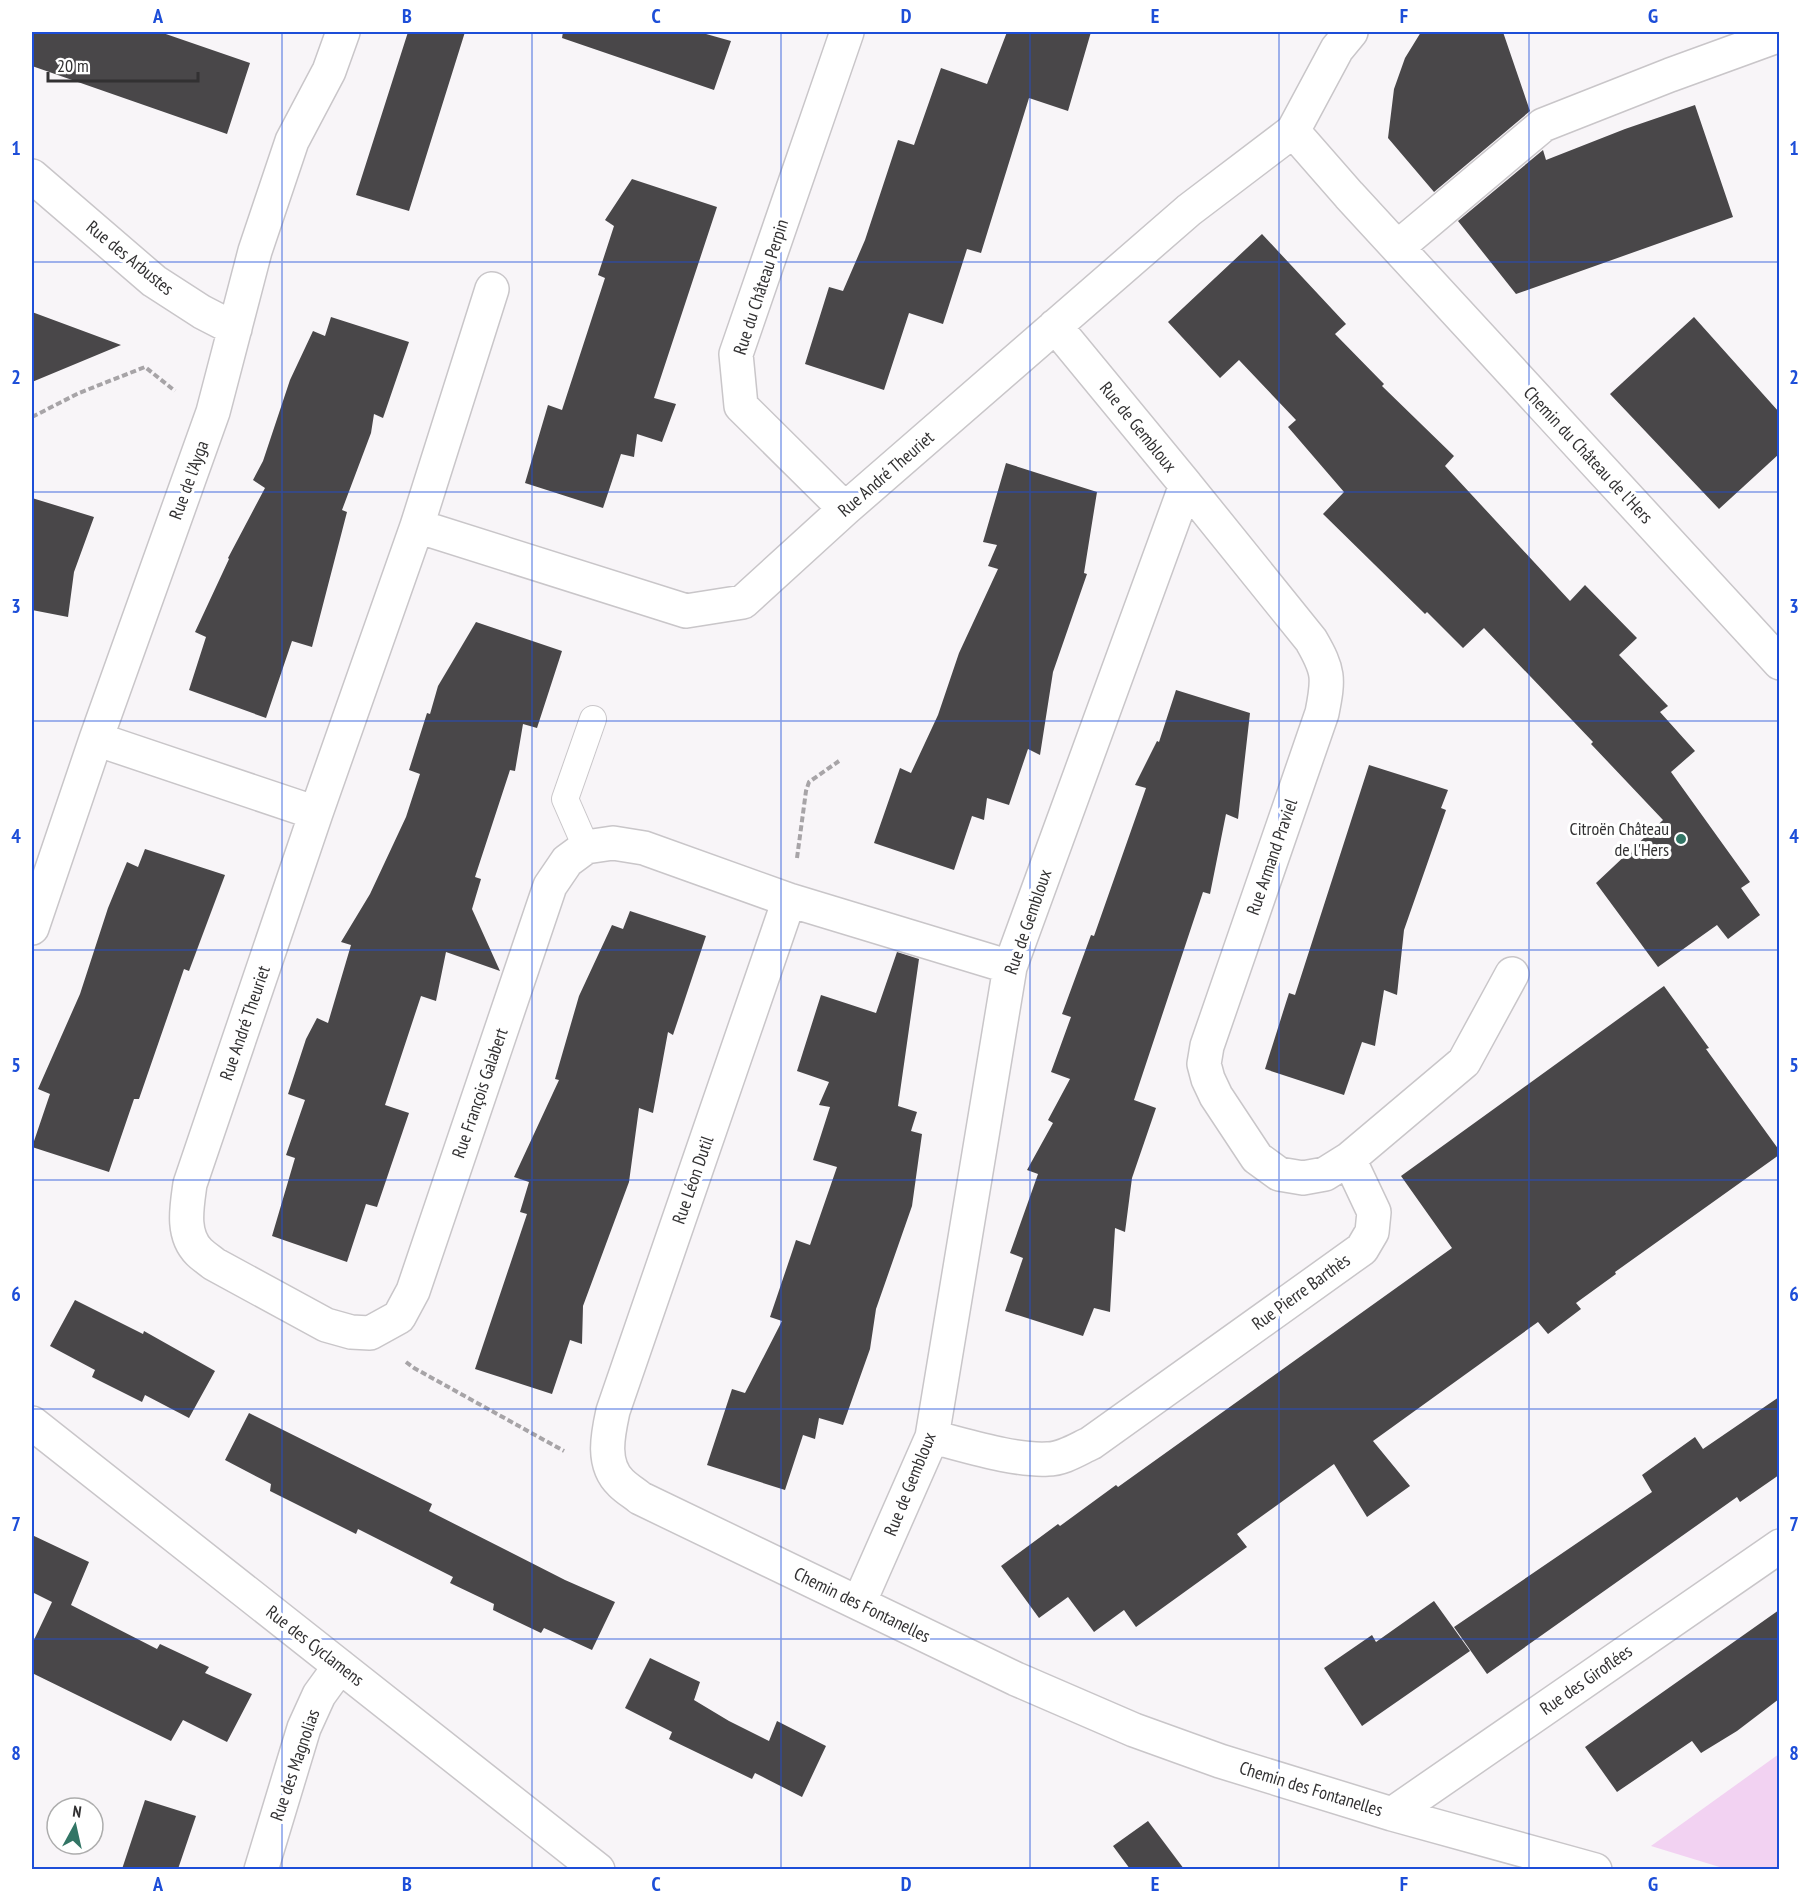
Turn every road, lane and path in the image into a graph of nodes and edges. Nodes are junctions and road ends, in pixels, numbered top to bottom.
1 (343, 32) edge
2 (847, 32) edge
3 (1351, 32) edge
4 (1779, 35) edge
5 (1293, 131) junction
6 (32, 176) edge
7 (1398, 247) junction
8 (492, 289) dead end
9 (1055, 326) junction
10 (235, 329) junction
11 (182, 397) dead end
12 (32, 417) edge
13 (1186, 485) junction
14 (845, 509) junction
15 (417, 526) junction
16 (1779, 663) edge
17 (593, 719) dead end
18 (96, 739) junction
19 (838, 761) dead end
20 (316, 813) junction
21 (586, 847) junction
22 (789, 900) junction
23 (32, 928) edge
24 (1010, 967) junction
25 (1512, 974) dead end
26 (1349, 1159) junction
27 (370, 1333) junction
28 (32, 1423) edge
29 (932, 1437) junction
30 (609, 1461) junction
31 (1779, 1546) edge
32 (859, 1603) junction
33 (340, 1666) junction
34 (1392, 1814) junction
35 (261, 1869) edge
36 (598, 1869) edge
37 (1595, 1869) edge

1 - 10 street, Rue de l'Ayga
2 - 14 street, Rue du Château Perpin
3 - 5 street
4 - 7 street
5 - 7 street, Chemin du Château de l'Hers
5 - 9 street, Rue André Theuriet
6 - 10 street, Rue des Arbustes
7 - 16 street, Chemin du Château de l'Hers
8 - 15 street, Rue André Theuriet
9 - 13 street, Rue de Gembloux
9 - 14 street, Rue André Theuriet
10 - 18 street, Rue de l'Ayga
11 - 12 path
13 - 24 street, Rue de Gembloux
13 - 26 street, Rue Armand Praviel
14 - 15 street, Rue André Theuriet
15 - 20 street, Rue André Theuriet
17 - 21 lane
18 - 20 street
18 - 23 street, Rue de l'Ayga
19 - 22 path
20 - 27 street, Rue André Theuriet
21 - 22 street
21 - 27 street, Rue François Galabert
22 - 24 street
22 - 30 street, Rue Léon Dutil
24 - 29 street, Rue de Gembloux
25 - 26 street
26 - 29 street, Rue Pierre Barthès
27 - 30 path
28 - 33 street, Rue des Cyclamens
29 - 32 street, Rue de Gembloux
30 - 32 street, Chemin des Fontanelles
31 - 34 street, Rue des Giroflées
32 - 34 street, Chemin des Fontanelles
33 - 35 street, Rue des Magnolias
33 - 36 street, Rue des Cyclamens
34 - 37 street, Chemin des Fontanelles

